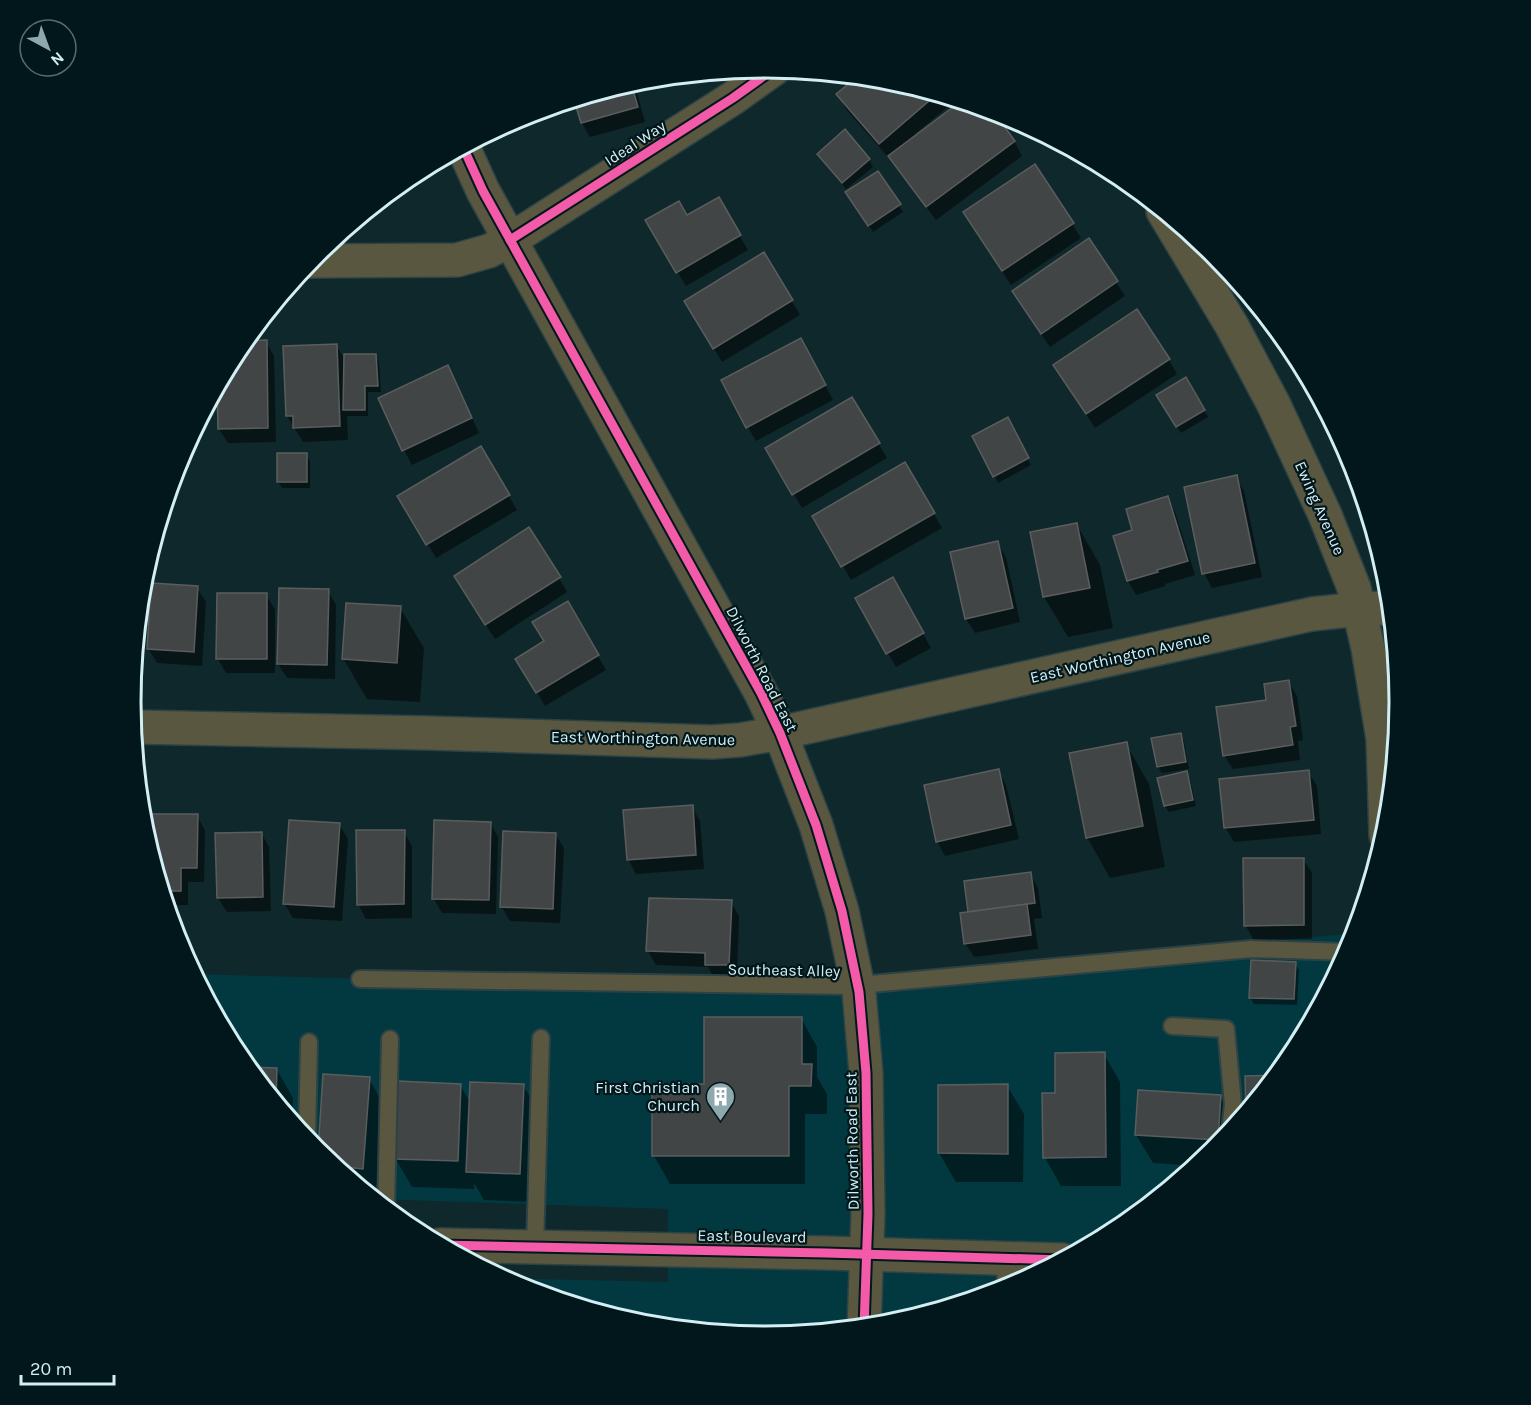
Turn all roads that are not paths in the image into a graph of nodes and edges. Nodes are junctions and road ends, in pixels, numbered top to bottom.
1 (761, 78) edge
2 (466, 155) edge
3 (1175, 232) edge
4 (510, 240) junction
5 (324, 261) edge
6 (1376, 609) edge
7 (142, 727) edge
8 (780, 733) junction
9 (1384, 787) edge
10 (1338, 951) edge
11 (360, 979) dead end
12 (857, 986) junction
13 (1172, 1026) dead end
14 (541, 1038) dead end
15 (390, 1039) dead end
16 (309, 1042) dead end
17 (1232, 1118) edge
18 (307, 1126) edge
19 (386, 1199) edge
20 (457, 1245) edge
21 (535, 1247) junction
22 (867, 1254) junction
23 (1030, 1268) edge
24 (1005, 1274) edge
25 (864, 1319) edge

1 - 4 street, Ideal Way
2 - 4 street, Dilworth Road East
3 - 6 street, Ewing Avenue
4 - 5 street, Ideal Way
4 - 8 street, Dilworth Road East
6 - 8 street, East Worthington Avenue
6 - 9 street, Ewing Avenue
7 - 8 street, East Worthington Avenue
8 - 12 street, Dilworth Road East
10 - 12 lane, Southeast Alley
11 - 12 lane, Southeast Alley
12 - 22 street, Dilworth Road East
13 - 17 lane
14 - 21 lane
15 - 19 lane
16 - 18 lane
20 - 21 street, East Boulevard
21 - 22 street, East Boulevard
22 - 24 street, East Boulevard
22 - 25 street, Dilworth Road East
23 - 24 street, East Boulevard

